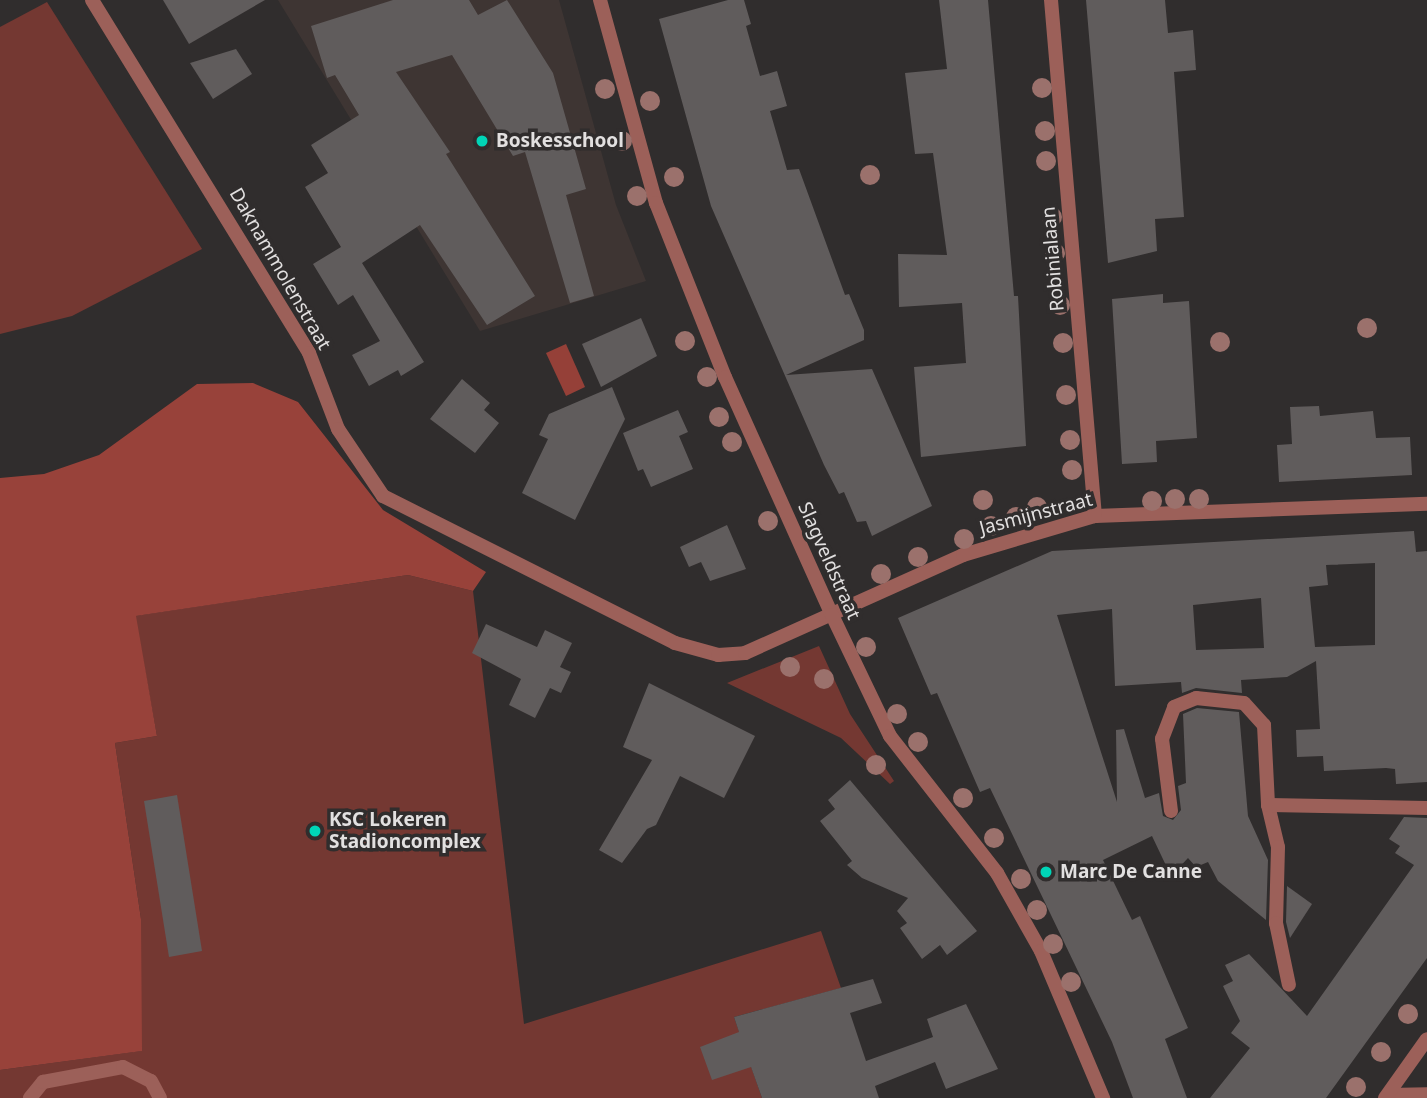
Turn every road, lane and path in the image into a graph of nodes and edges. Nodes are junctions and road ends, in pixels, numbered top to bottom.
1 (92, 0) edge
2 (600, 0) edge
3 (1051, 0) edge
4 (1427, 504) edge
5 (1095, 516) junction
6 (832, 615) junction
7 (718, 655) joint
8 (1268, 805) junction
9 (1427, 808) edge
10 (1171, 811) dead end
11 (1289, 985) dead end
12 (1427, 1039) edge
13 (1427, 1094) edge
14 (1387, 1096) edge
15 (30, 1098) edge
16 (160, 1098) edge
17 (1103, 1098) edge

1 - 7 street, Daknammolenstraat
2 - 6 street, Slagveldstraat
3 - 5 street, Robinialaan
4 - 5 street, Jasmijnstraat
5 - 6 street, Jasmijnstraat
6 - 7 street, Jasmijnstraat
6 - 17 street, Slagveldstraat
8 - 9 street
8 - 10 street
8 - 11 street
12 - 14 street
13 - 14 street
15 - 16 street

